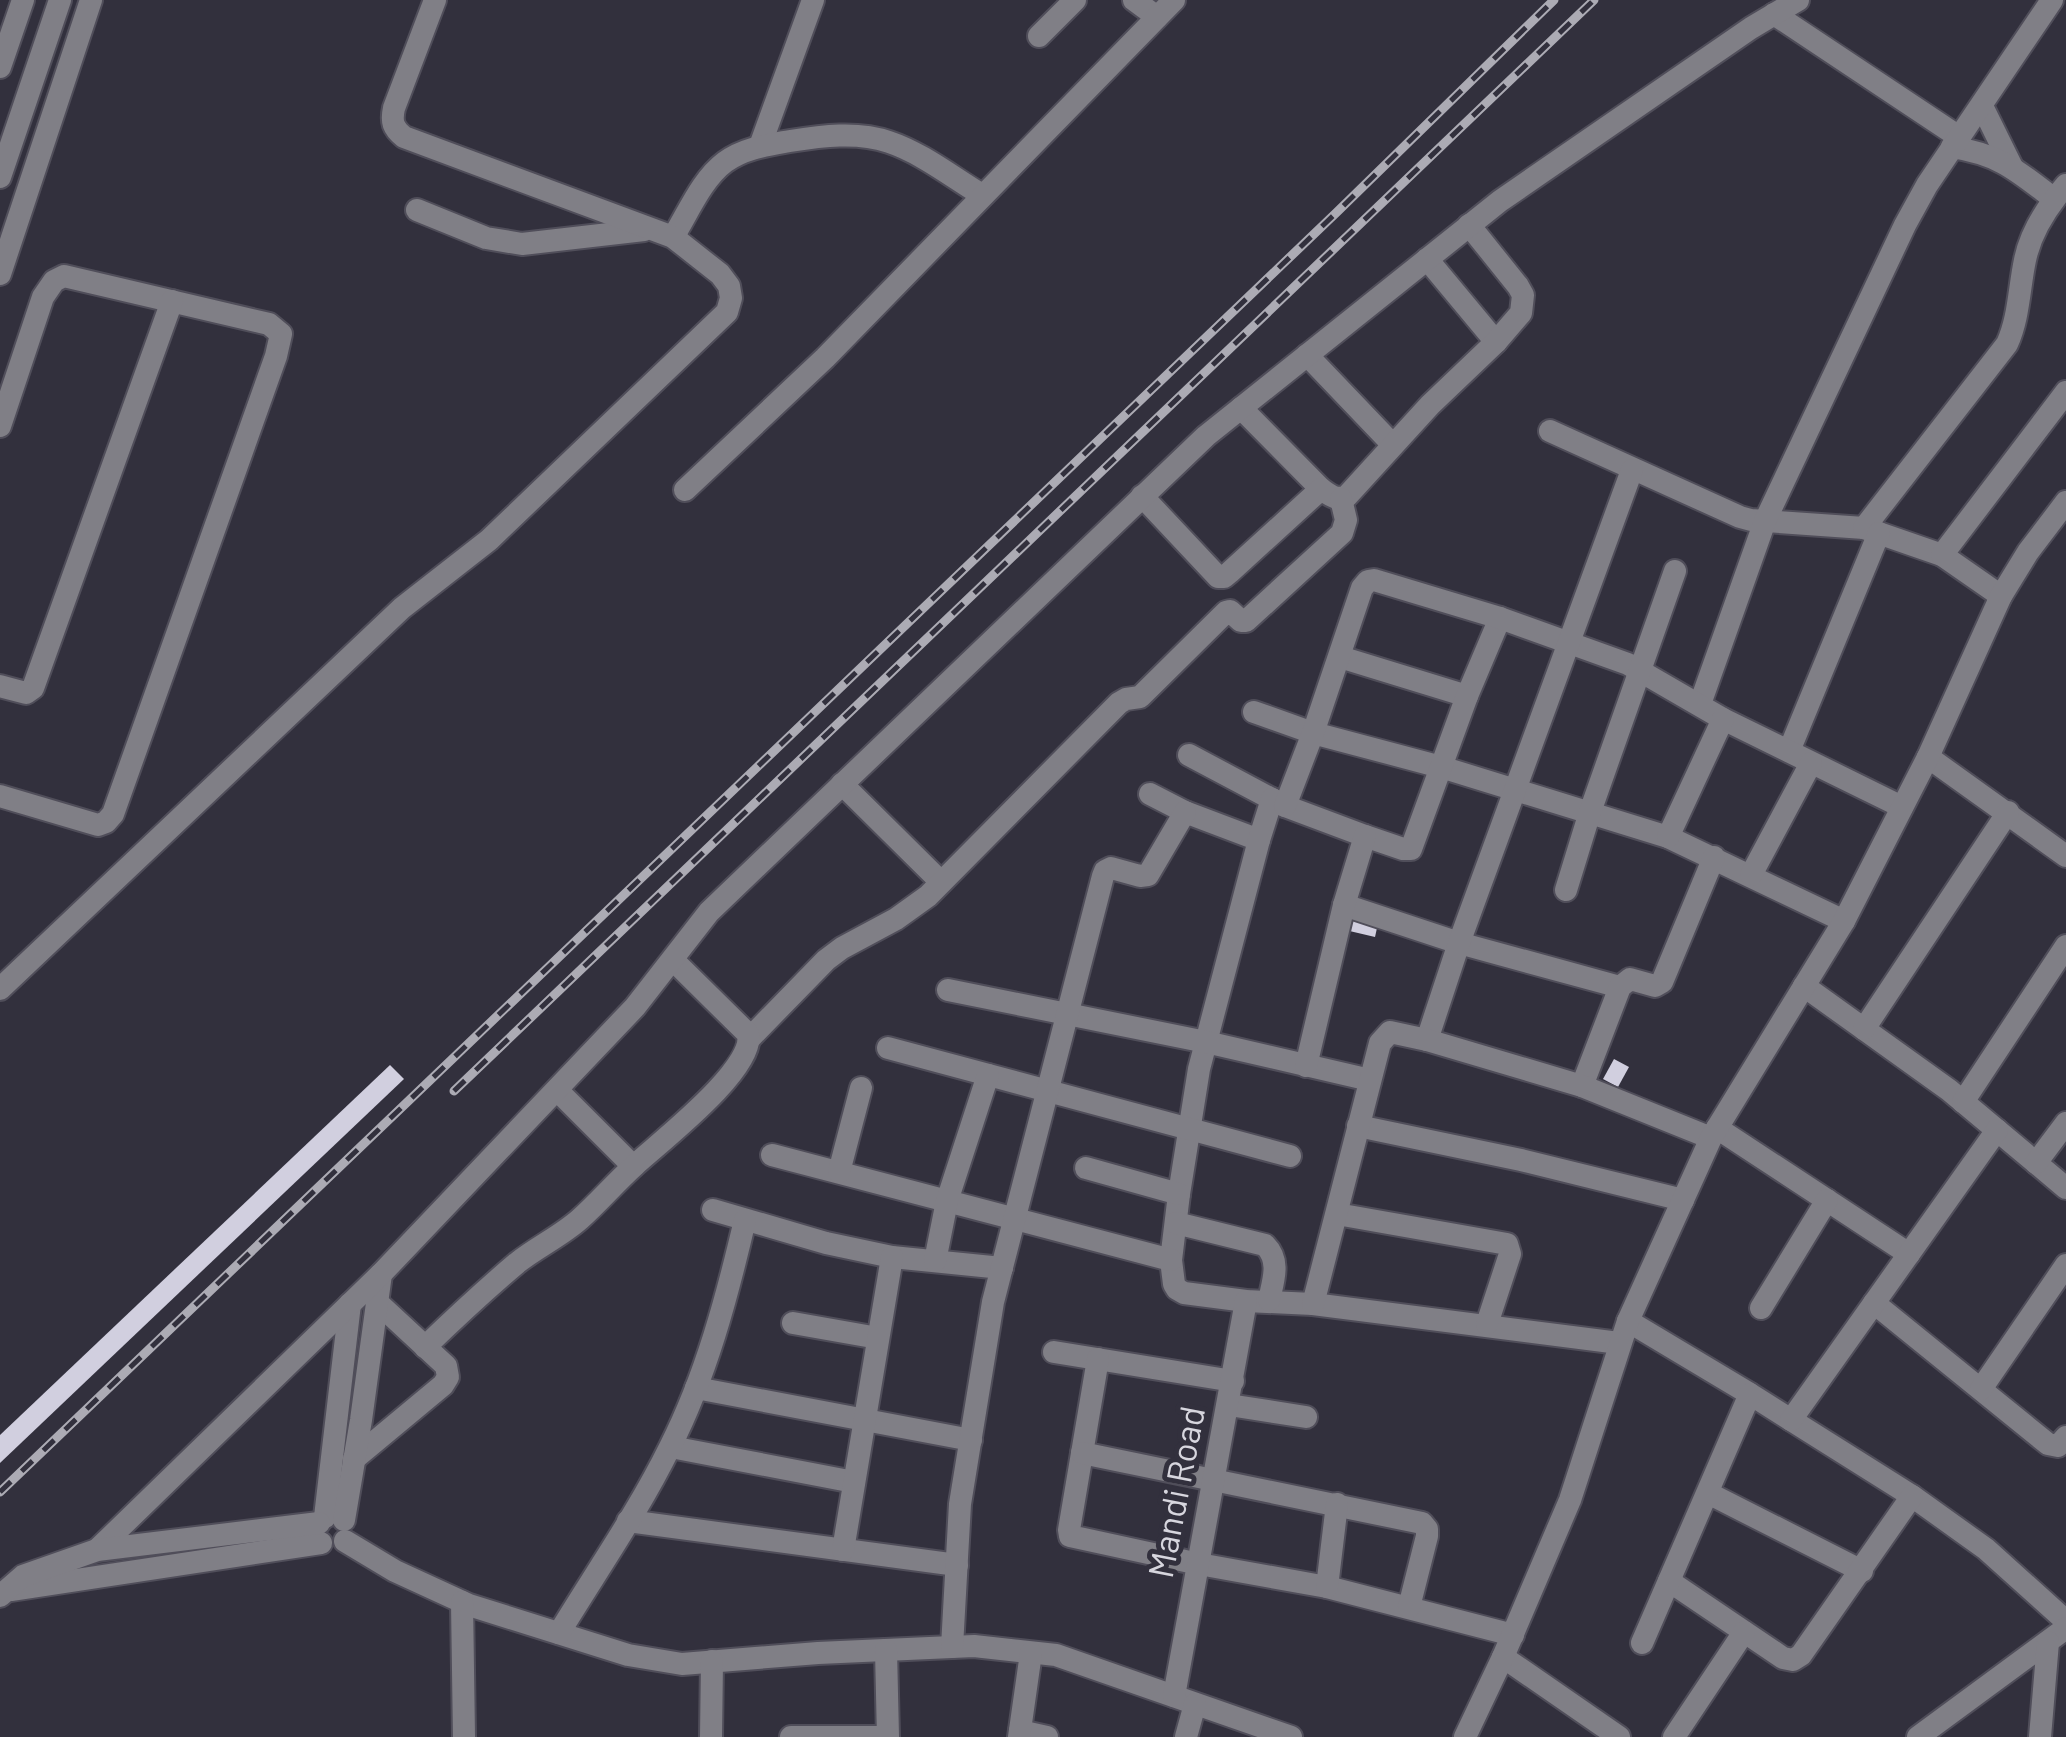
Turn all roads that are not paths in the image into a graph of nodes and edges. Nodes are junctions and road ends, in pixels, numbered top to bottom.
1 (24, 0) edge
2 (60, 0) edge
3 (91, 0) edge
4 (434, 0) edge
5 (813, 0) edge
6 (1075, 0) edge
7 (1134, 0) edge
8 (1174, 0) edge
9 (1798, 0) edge
10 (2052, 0) edge
11 (1774, 14) junction
12 (1157, 18) junction
13 (1038, 36) dead end
14 (0, 68) edge
15 (1982, 106) junction
16 (1956, 142) junction
17 (760, 146) junction
18 (2012, 167) junction
19 (0, 177) edge
20 (2060, 192) edge
21 (982, 195) junction
22 (417, 210) dead end
23 (1469, 226) junction
24 (663, 233) junction
25 (1428, 259) junction
26 (2, 263) edge
27 (172, 301) junction
28 (1496, 342) junction
29 (1307, 355) junction
30 (2066, 392) edge
31 (1240, 408) junction
32 (0, 426) edge
33 (1550, 432) dead end
34 (1393, 445) junction
35 (1632, 470) junction
36 (685, 490) dead end
37 (1331, 494) junction
38 (1142, 496) junction
39 (2066, 502) edge
40 (1766, 521) junction
41 (1872, 530) junction
42 (1942, 555) junction
43 (1675, 571) dead end
44 (2001, 596) junction
45 (1500, 618) junction
46 (1568, 642) junction
47 (1340, 657) junction
48 (1639, 670) junction
49 (0, 686) edge
50 (1467, 696) junction
51 (1700, 704) junction
52 (1254, 712) dead end
53 (1723, 719) junction
54 (1314, 732) junction
55 (1789, 752) junction
56 (1190, 755) dead end
57 (1928, 757) junction
58 (1811, 763) junction
59 (1441, 767) junction
60 (842, 784) junction
61 (1514, 790) junction
62 (1150, 794) dead end
63 (0, 796) edge
64 (1279, 803) junction
65 (1902, 807) junction
66 (1185, 812) junction
67 (1590, 812) junction
68 (2008, 812) junction
69 (1365, 836) junction
70 (1668, 836) junction
71 (1259, 840) junction
72 (2066, 856) edge
73 (1714, 857) junction
74 (1751, 875) junction
75 (941, 882) junction
76 (1566, 890) dead end
77 (1344, 905) junction
78 (1844, 921) junction
79 (1459, 943) junction
80 (2066, 946) edge
81 (673, 960) junction
82 (1804, 986) junction
83 (1620, 987) junction
84 (0, 990) edge
85 (948, 990) dead end
86 (1068, 1015) junction
87 (1864, 1029) junction
88 (750, 1039) junction
89 (1427, 1040) junction
90 (1206, 1042) junction
91 (888, 1048) dead end
92 (1306, 1066) junction
93 (988, 1075) junction
94 (1370, 1080) junction
95 (1582, 1086) junction
96 (861, 1088) dead end
97 (556, 1090) junction
98 (1046, 1091) junction
99 (1963, 1102) junction
100 (2066, 1123) edge
101 (1358, 1126) junction
102 (1189, 1130) junction
103 (1997, 1130) junction
104 (1714, 1133) junction
105 (772, 1154) dead end
106 (1290, 1156) dead end
107 (2036, 1163) junction
108 (633, 1166) junction
109 (1086, 1168) dead end
110 (839, 1172) junction
111 (2066, 1188) edge
112 (1179, 1194) junction
113 (1683, 1200) junction
114 (1826, 1200) junction
115 (947, 1201) junction
116 (713, 1210) dead end
117 (1336, 1214) junction
118 (1014, 1219) junction
119 (745, 1220) junction
120 (1176, 1223) junction
121 (1909, 1254) junction
122 (892, 1257) junction
123 (1171, 1260) junction
124 (935, 1261) junction
125 (2066, 1265) edge
126 (1002, 1268) junction
127 (381, 1274) junction
128 (1258, 1300) junction
129 (378, 1302) junction
130 (1874, 1303) junction
131 (350, 1304) junction
132 (1313, 1304) junction
133 (1760, 1308) dead end
134 (793, 1323) dead end
135 (1487, 1324) junction
136 (1623, 1332) junction
137 (878, 1338) junction
138 (426, 1347) junction
139 (1054, 1352) dead end
140 (1098, 1359) junction
141 (696, 1388) junction
142 (1981, 1389) junction
143 (1231, 1393) junction
144 (1750, 1394) junction
145 (1306, 1417) dead end
146 (1791, 1420) junction
147 (863, 1421) junction
148 (2066, 1437) edge
149 (970, 1440) junction
150 (670, 1447) junction
151 (1082, 1452) junction
152 (354, 1459) junction
153 (1214, 1480) junction
154 (854, 1482) junction
155 (1708, 1494) junction
156 (1912, 1496) junction
157 (1337, 1504) junction
158 (628, 1521) junction
159 (331, 1529) junction
160 (96, 1550) junction
161 (843, 1550) junction
162 (1199, 1564) junction
163 (956, 1565) junction
164 (1862, 1571) junction
165 (1669, 1581) junction
166 (1326, 1587) junction
167 (4, 1593) edge
168 (462, 1602) junction
169 (1409, 1607) junction
170 (2060, 1630) edge
171 (1744, 1632) junction
172 (558, 1633) junction
173 (1513, 1635) junction
174 (1642, 1644) dead end
175 (952, 1647) junction
176 (886, 1650) junction
177 (1030, 1652) junction
178 (1504, 1658) junction
179 (712, 1661) junction
180 (1184, 1700) junction
181 (1019, 1734) edge
182 (464, 1737) edge
183 (711, 1737) edge
184 (791, 1737) edge
185 (1046, 1737) edge
186 (1186, 1737) edge
187 (1291, 1737) edge
188 (1465, 1737) edge
189 (1619, 1737) edge
190 (1674, 1737) edge
191 (1918, 1737) edge
192 (2040, 1737) edge

1 - 14 street
2 - 19 street
3 - 26 street
4 - 24 street
5 - 17 street
6 - 13 street
7 - 12 street
8 - 12 street
9 - 11 street
10 - 15 street
11 - 16 street
11 - 23 street
12 - 21 street
15 - 16 street
15 - 18 street
16 - 18 street
16 - 40 street
17 - 21 street
17 - 24 street
18 - 20 street
20 - 41 street
21 - 36 street
22 - 24 street
23 - 25 street
23 - 28 street
24 - 84 street
25 - 28 street
25 - 29 street
27 - 32 street
27 - 49 street
27 - 63 street
28 - 34 street
29 - 31 street
29 - 34 street
30 - 42 street
31 - 37 street
31 - 38 street
33 - 35 street
34 - 37 street
35 - 40 street
35 - 46 street
37 - 38 street
37 - 75 street
38 - 60 street
39 - 44 street
40 - 41 street
40 - 51 street
41 - 42 street
41 - 55 street
42 - 44 street
43 - 48 street
44 - 57 street
45 - 46 street
45 - 47 street
45 - 50 street
46 - 48 street
46 - 61 street
47 - 50 street
47 - 54 street
48 - 51 street
48 - 67 street
50 - 59 street
51 - 53 street
52 - 54 street
53 - 55 street
53 - 70 street
54 - 59 street
54 - 64 street
55 - 58 street
56 - 64 street
57 - 65 street
57 - 68 street
58 - 65 street
58 - 74 street
59 - 61 street
59 - 69 street
60 - 75 street
60 - 81 street
61 - 67 street
61 - 79 street
62 - 66 street
64 - 69 street
64 - 71 street
65 - 78 street
66 - 71 street
66 - 86 street
67 - 70 street
67 - 76 street
68 - 72 street
68 - 87 street
69 - 77 street
70 - 73 street
71 - 90 street
73 - 74 street
73 - 83 street
74 - 78 street
75 - 88 street
77 - 79 street
77 - 92 street
78 - 82 street
79 - 83 street
79 - 89 street
80 - 99 street
81 - 88 street
81 - 97 street
82 - 87 street
82 - 104 street
83 - 95 street
85 - 86 street
86 - 90 street
86 - 98 street
87 - 99 street
88 - 108 street
89 - 94 street
89 - 95 street
90 - 92 street
90 - 102 street
91 - 93 street
92 - 94 street
93 - 98 street
93 - 115 street
94 - 101 street
95 - 104 street
96 - 110 street
97 - 108 street
97 - 127 street
98 - 102 street
98 - 118 street
99 - 103 street
100 - 107 street
101 - 113 street
101 - 117 street
102 - 106 street
102 - 112 street
103 - 107 street
103 - 121 street
104 - 113 street
104 - 114 street
105 - 110 street
107 - 111 street
108 - 138 street
109 - 112 street
110 - 115 street
112 - 120 street
113 - 136 street
114 - 121 street
114 - 133 street
115 - 118 street
115 - 124 street
116 - 119 street
117 - 132 street
117 - 135 street
118 - 123 street
118 - 126 street
119 - 122 street
119 - 141 street
120 - 123 street
120 - 128 street, Mandi Road
121 - 130 street
122 - 124 street
122 - 137 street
123 - 128 street
124 - 126 street
125 - 142 street
126 - 149 street
127 - 129 street
127 - 131 street
128 - 132 street
128 - 143 street, Mandi Road
129 - 138 street
129 - 152 street
130 - 142 street
130 - 146 street
131 - 159 street
131 - 160 street
132 - 135 street
134 - 137 street
135 - 136 street
136 - 144 street
136 - 173 street
137 - 147 street
138 - 152 street
139 - 140 street
140 - 143 street
140 - 151 street
141 - 147 street
141 - 150 street
142 - 148 street
143 - 145 street
143 - 153 street, Mandi Road
144 - 146 street
144 - 155 street
146 - 156 street
147 - 149 street
147 - 154 street
149 - 163 street
150 - 154 street
150 - 158 street
151 - 153 street
151 - 162 street
152 - 159 street
153 - 157 street
153 - 162 street, Mandi Road
154 - 161 street
155 - 164 street
155 - 165 street
156 - 164 street
156 - 170 street
157 - 166 street
157 - 169 street
158 - 161 street
158 - 172 street
159 - 160 street
159 - 167 street
159 - 168 street
160 - 167 street
161 - 163 street
162 - 166 street
162 - 180 street, Mandi Road
163 - 175 street
164 - 171 street
165 - 171 street
165 - 174 street
166 - 169 street
168 - 172 street
168 - 182 street
169 - 173 street
170 - 191 street
170 - 192 street
171 - 190 street
172 - 179 street
173 - 178 street
175 - 176 street
175 - 177 street
176 - 179 street
176 - 184 street
177 - 180 street
177 - 181 street
178 - 188 street
178 - 189 street
179 - 183 street
180 - 186 street, Mandi Road
180 - 187 street
181 - 185 street

